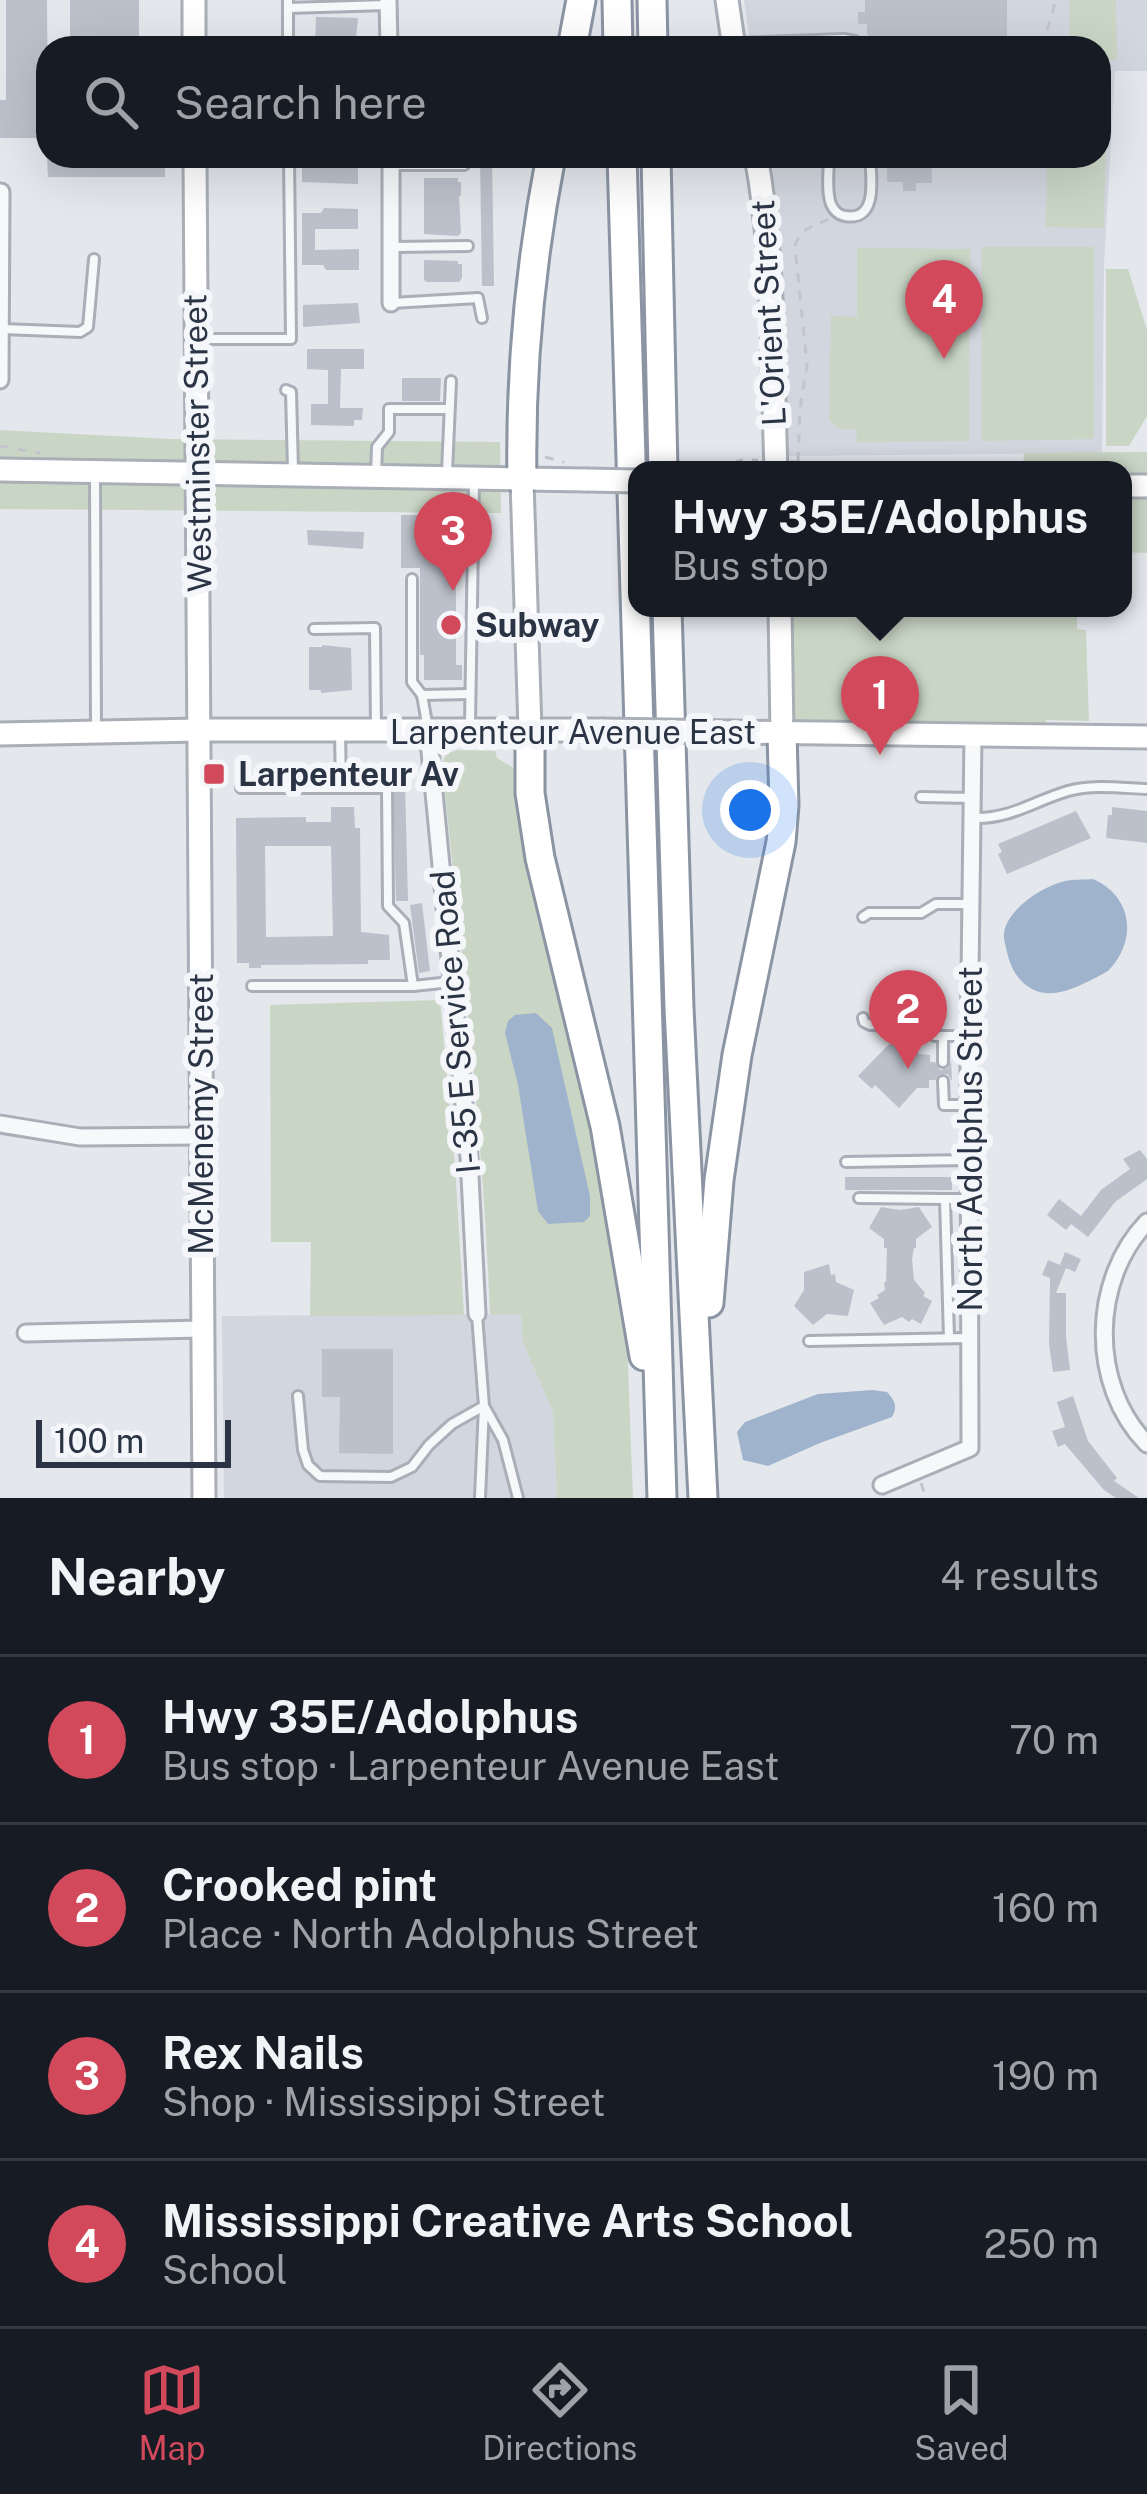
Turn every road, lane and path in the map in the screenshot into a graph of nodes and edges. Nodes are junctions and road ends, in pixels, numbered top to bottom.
1 (194, 0) edge
2 (581, 0) edge
3 (616, 0) edge
4 (652, 0) edge
5 (714, 0) edge
6 (727, 0) edge
7 (1056, 0) edge
8 (388, 2) edge
9 (288, 4) edge
10 (194, 36) edge
11 (289, 36) edge
12 (389, 36) edge
13 (574, 36) edge
14 (618, 36) edge
15 (653, 36) edge
16 (730, 36) edge
17 (733, 36) edge
18 (1048, 36) edge
19 (195, 168) edge
20 (289, 168) edge
21 (391, 168) edge
22 (549, 168) edge
23 (622, 168) edge
24 (656, 168) edge
25 (758, 168) edge
26 (829, 168) edge
27 (870, 168) edge
28 (1, 192) edge
29 (837, 213) junction
30 (468, 245) dead end
31 (392, 247) junction
32 (94, 259) dead end
33 (391, 303) joint
34 (482, 318) dead end
35 (0, 329) edge
36 (196, 339) junction
37 (0, 380) edge
38 (451, 381) dead end
39 (286, 390) dead end
40 (449, 410) junction
41 (0, 446) edge
42 (22, 449) dead end
43 (631, 461) edge
44 (650, 461) edge
45 (766, 461) edge
46 (798, 461) edge
47 (0, 470) edge
48 (94, 473) junction
49 (628, 475) edge
50 (197, 476) junction
51 (293, 477) junction
52 (376, 478) junction
53 (446, 479) junction
54 (475, 480) junction
55 (523, 481) junction
56 (412, 579) dead end
57 (636, 617) edge
58 (667, 617) edge
59 (779, 617) edge
60 (314, 629) dead end
61 (470, 694) junction
62 (422, 695) junction
63 (199, 730) junction
64 (376, 730) junction
65 (428, 730) junction
66 (470, 730) junction
67 (530, 730) junction
68 (340, 731) junction
69 (96, 732) junction
70 (782, 733) junction
71 (0, 734) edge
72 (973, 735) junction
73 (1147, 737) edge
74 (241, 788) dead end
75 (341, 788) junction
76 (1147, 789) edge
77 (921, 797) dead end
78 (973, 798) junction
79 (973, 818) junction
80 (972, 904) junction
81 (863, 917) dead end
82 (451, 982) junction
83 (252, 986) dead end
84 (413, 986) junction
85 (863, 1018) dead end
86 (943, 1036) junction
87 (969, 1036) junction
88 (943, 1062) dead end
89 (943, 1081) dead end
90 (969, 1105) junction
91 (0, 1124) edge
92 (200, 1136) junction
93 (969, 1160) junction
94 (847, 1162) dead end
95 (859, 1198) dead end
96 (945, 1199) junction
97 (969, 1199) junction
98 (1147, 1222) edge
99 (477, 1314) joint
100 (202, 1329) junction
101 (26, 1333) dead end
102 (949, 1338) junction
103 (970, 1338) junction
104 (809, 1341) dead end
105 (298, 1396) dead end
106 (484, 1406) junction
107 (700, 1415) junction
108 (1147, 1444) edge
109 (661, 1466) junction
110 (882, 1485) dead end
111 (204, 1498) edge
112 (480, 1498) edge
113 (518, 1498) edge
114 (662, 1498) edge
115 (703, 1498) edge

1 - 10 street
2 - 13 highway
3 - 14 highway
4 - 15 highway
5 - 16 street
6 - 17 street
7 - 18 path
8 - 9 lane
8 - 12 street
9 - 11 lane
19 - 36 street, Westminster Street
20 - 36 lane
21 - 31 street
22 - 55 highway
23 - 43 highway
24 - 44 highway
25 - 45 street, L'Orient Street
26 - 29 lane
27 - 29 lane
28 - 35 street
29 - 46 path
30 - 31 lane
31 - 33 street
32 - 35 lane
33 - 34 lane
35 - 37 street
36 - 50 street, Westminster Street
38 - 40 lane
39 - 51 lane
40 - 52 lane
40 - 53 lane
41 - 42 path
47 - 48 street
48 - 50 street
48 - 69 lane
49 - 55 street, bridge
50 - 51 street
50 - 63 street, Westminster Street
51 - 52 street
52 - 53 street
53 - 54 street
54 - 55 street
54 - 61 lane
55 - 67 street
56 - 62 lane
57 - 109 highway
58 - 107 highway
59 - 70 street
60 - 64 lane
61 - 62 lane
61 - 66 lane
62 - 65 lane
63 - 68 street, Larpenteur Avenue East
63 - 69 street, Larpenteur Avenue East
63 - 92 street, McMenemy Street
64 - 65 street, Larpenteur Avenue East
64 - 68 street, Larpenteur Avenue East
65 - 66 street, Larpenteur Avenue East
65 - 82 street, I- 35 E Service Road
66 - 67 street, Larpenteur Avenue East
67 - 70 street, Larpenteur Avenue East, bridge
67 - 109 highway
68 - 75 lane
69 - 71 street, Larpenteur Avenue East
70 - 72 street, Larpenteur Avenue East
70 - 107 highway
72 - 73 street, Larpenteur Avenue East
72 - 78 street, North Adolphus Street
74 - 75 lane
75 - 84 lane
76 - 79 lane
77 - 78 lane
78 - 79 street, North Adolphus Street
79 - 80 street, North Adolphus Street
80 - 81 lane
80 - 87 street, North Adolphus Street
82 - 84 lane
82 - 99 street, I- 35 E Service Road
83 - 84 lane
85 - 86 lane
86 - 87 lane
86 - 88 lane
87 - 90 street, North Adolphus Street
89 - 90 lane
90 - 93 street, North Adolphus Street
91 - 92 street
92 - 100 street, McMenemy Street
93 - 94 lane
93 - 97 street, North Adolphus Street
95 - 96 lane
96 - 97 lane
96 - 102 lane
97 - 103 street, North Adolphus Street
98 - 108 street
99 - 106 lane
100 - 101 street
100 - 111 street, McMenemy Street
102 - 103 lane
102 - 104 lane
103 - 110 street, North Adolphus Street
105 - 106 lane
106 - 112 lane
106 - 113 lane
107 - 115 highway
109 - 114 highway

